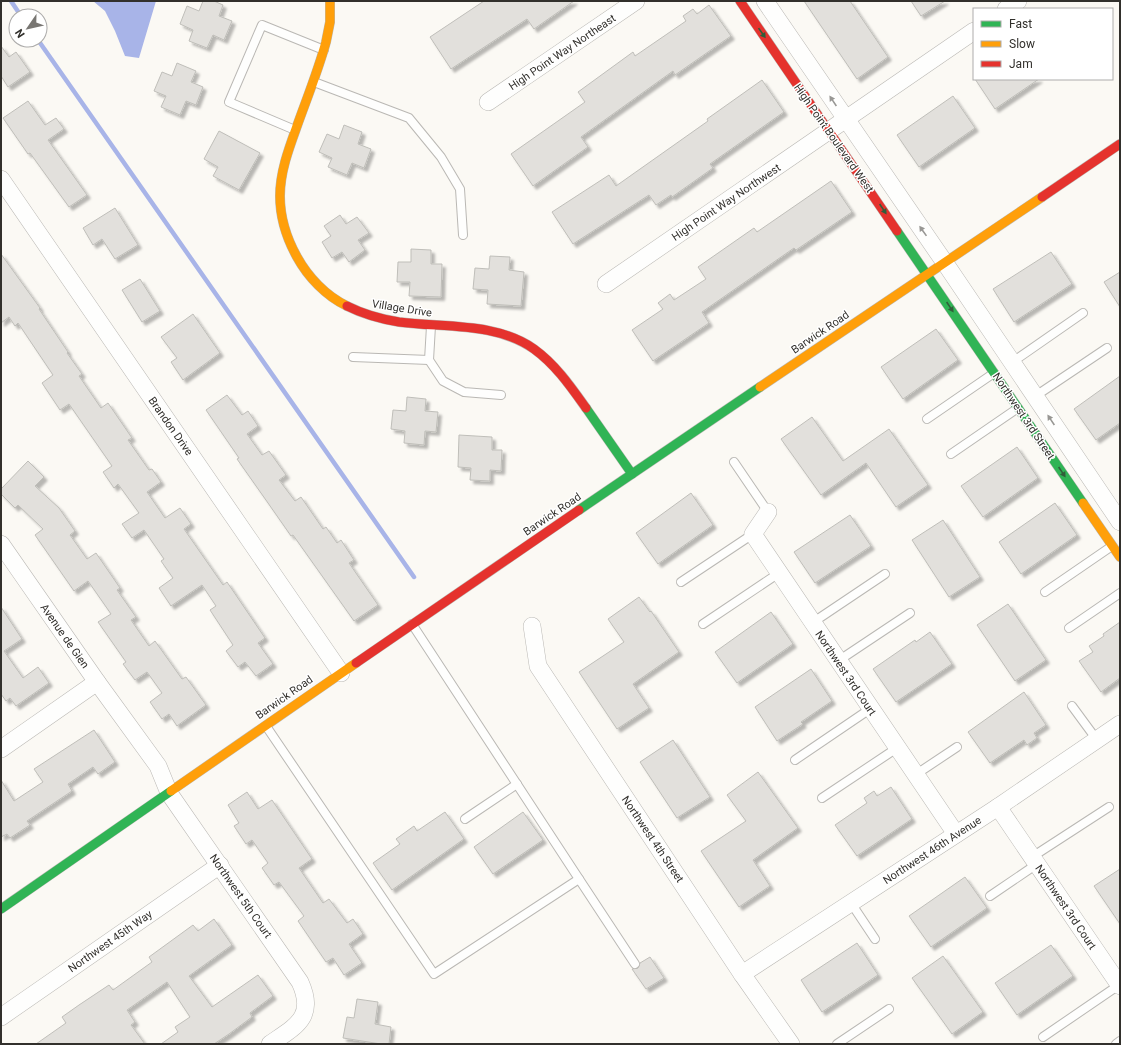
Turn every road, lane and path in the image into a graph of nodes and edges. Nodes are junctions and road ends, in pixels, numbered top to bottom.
1 (330, 1) edge
2 (636, 1) edge
3 (740, 1) edge
4 (765, 1) edge
5 (1018, 1) edge
6 (1008, 8) edge
7 (973, 32) edge
8 (324, 51) junction
9 (313, 81) junction
10 (488, 102) dead end
11 (846, 119) junction
12 (296, 130) junction
13 (829, 131) junction
14 (1120, 144) edge
15 (1, 179) edge
16 (463, 235) dead end
17 (945, 263) junction
18 (928, 274) junction
19 (606, 284) dead end
20 (1083, 313) dead end
21 (431, 325) junction
22 (1106, 348) dead end
23 (353, 357) dead end
24 (429, 360) junction
25 (1003, 367) junction
26 (501, 395) dead end
27 (1027, 402) junction
28 (927, 419) dead end
29 (951, 454) dead end
30 (734, 462) dead end
31 (632, 474) junction
32 (768, 512) joint
33 (1120, 522) edge
34 (753, 534) junction
35 (1116, 543) edge
36 (1, 544) edge
37 (1120, 557) edge
38 (779, 573) junction
39 (885, 574) dead end
40 (681, 582) dead end
41 (1045, 592) dead end
42 (1120, 593) edge
43 (910, 613) dead end
44 (812, 622) junction
45 (412, 624) junction
46 (703, 624) dead end
47 (532, 626) dead end
48 (1070, 628) dead end
49 (838, 662) junction
50 (341, 673) junction
51 (97, 682) junction
52 (1072, 706) dead end
53 (870, 709) junction
54 (1120, 724) edge
55 (266, 725) junction
56 (1097, 740) junction
57 (957, 747) dead end
58 (897, 748) junction
59 (1, 749) edge
60 (795, 760) dead end
61 (915, 774) junction
62 (517, 784) junction
63 (169, 792) junction
64 (822, 798) dead end
65 (1108, 806) dead end
66 (998, 807) junction
67 (465, 819) dead end
68 (956, 834) junction
69 (1034, 860) junction
70 (220, 865) junction
71 (579, 879) junction
72 (990, 896) dead end
73 (851, 903) junction
74 (1, 910) edge
75 (875, 940) dead end
76 (635, 964) dead end
77 (742, 974) junction
78 (1119, 985) edge
79 (889, 1009) dead end
80 (1, 1017) edge
81 (1043, 1037) dead end
82 (1120, 1041) edge
83 (270, 1044) edge
84 (791, 1044) edge
85 (837, 1044) edge
86 (1116, 1044) edge

1 - 8 street, Village Drive
2 - 10 street, High Point Way Northeast
3 -> 13 street, High Point Boulevard West
11 -> 4 street, High Point Boulevard West
5 - 6 street
7 - 11 street, High Point Way Northwest
8 - 9 street, Village Drive
8 - 12 lane
9 - 12 street, Village Drive
9 - 16 lane
11 - 13 street, High Point Way Northwest
17 -> 11 street, High Point Boulevard West
12 - 21 street, Village Drive
13 -> 18 street, High Point Boulevard West
13 - 19 street, High Point Way Northwest
14 - 17 street, Barwick Road
15 - 50 street, Brandon Drive
17 - 18 street, Barwick Road
17 - 25 street, Northwest 3rd Street
18 -> 25 street, Northwest 3rd Street
18 - 31 street, Barwick Road
20 - 25 lane
21 - 24 lane
21 - 31 street, Village Drive
22 - 27 lane
23 - 24 lane
24 - 26 lane
25 - 27 street, Northwest 3rd Street
25 - 28 lane
27 - 29 lane
33 -> 27 street, Northwest 3rd Street
27 -> 35 street, Northwest 3rd Street
30 - 32 lane
31 - 45 street, Barwick Road
32 - 34 street
34 - 38 street, Northwest 3rd Court
34 - 40 lane
35 - 37 street, Northwest 3rd Street
35 - 41 lane
36 - 51 street, Avenue de Gien
38 - 44 street, Northwest 3rd Court
38 - 46 lane
39 - 44 lane
42 - 48 lane
43 - 49 lane
44 - 49 street, Northwest 3rd Court
45 - 50 street, Barwick Road
45 - 62 lane
47 - 77 street, Northwest 4th Street
49 - 53 street, Northwest 3rd Court
50 - 55 street, Barwick Road
51 - 59 street
51 - 63 street, Avenue de Gien
52 - 56 lane
53 - 58 street, Northwest 3rd Court
53 - 60 lane
54 - 56 street, Northwest 46th Avenue
55 - 63 street, Barwick Road
55 - 71 lane
56 - 66 street, Northwest 46th Avenue
57 - 61 lane
58 - 61 street, Northwest 3rd Court
58 - 64 lane
61 - 68 street, Northwest 3rd Court
62 - 67 lane
62 - 71 lane
63 - 70 street, Northwest 5th Court
63 - 74 street, Barwick Road
65 - 69 lane
66 - 68 street, Northwest 46th Avenue
66 - 69 street, Northwest 3rd Court
68 - 73 street, Northwest 46th Avenue
69 - 72 lane
69 - 78 street, Northwest 3rd Court
70 - 80 street, Northwest 45th Way
70 - 83 street, Northwest 5th Court
71 - 76 lane
73 - 75 lane
73 - 77 street, Northwest 46th Avenue
77 - 84 street, Northwest 4th Street
78 - 81 lane
79 - 85 lane
82 - 86 lane

